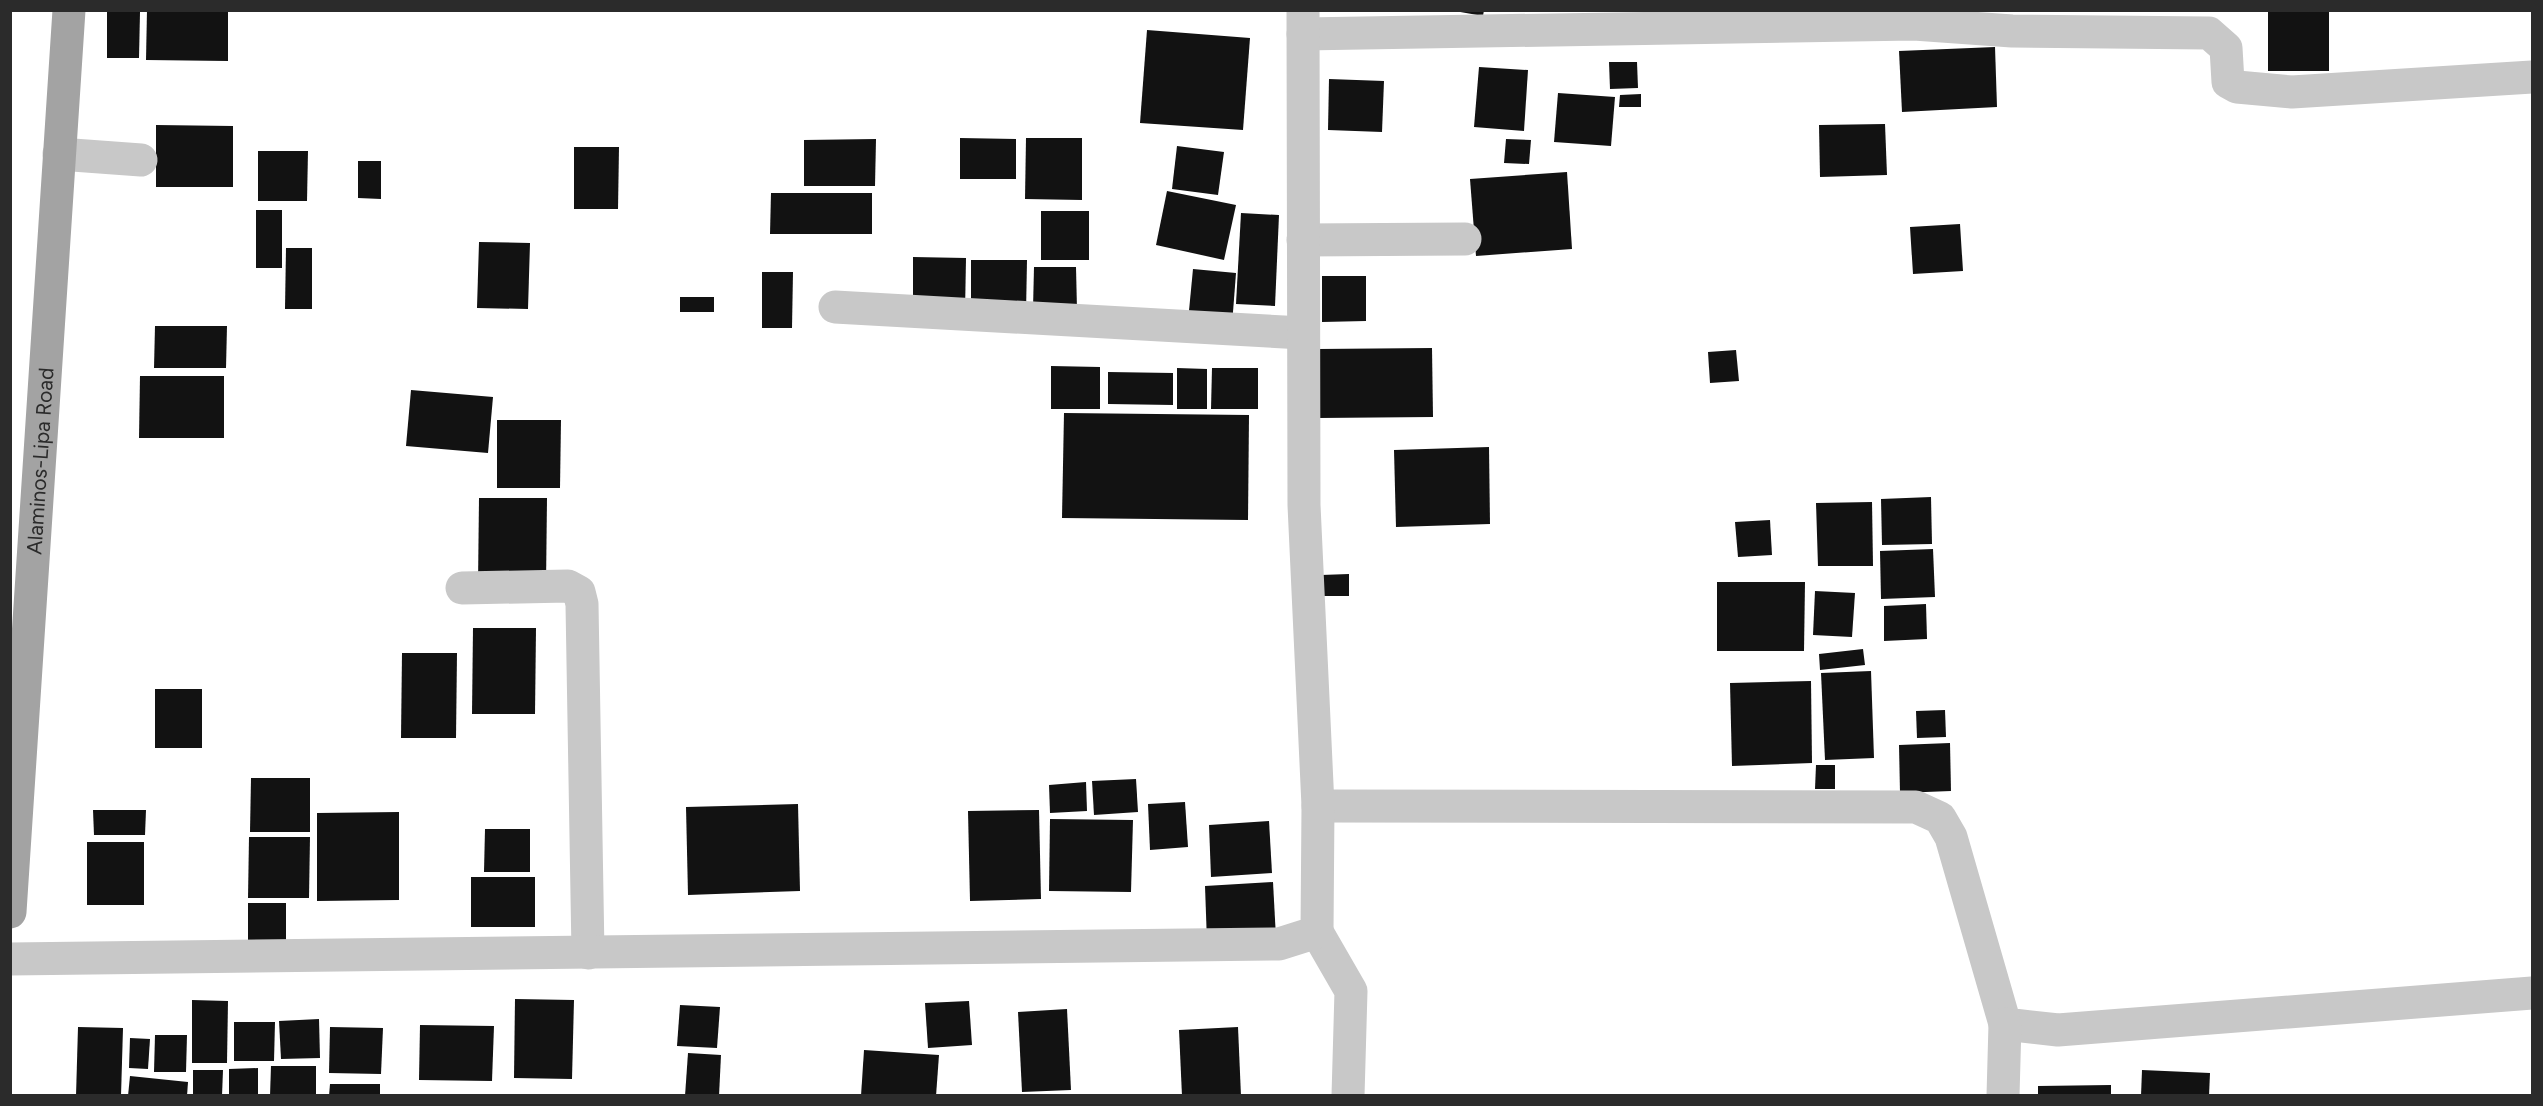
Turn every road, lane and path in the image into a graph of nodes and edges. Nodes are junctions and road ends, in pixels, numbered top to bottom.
1 (69, 10) edge
2 (1303, 22) edge
3 (2532, 77) edge
4 (59, 154) junction
5 (141, 160) dead end
6 (1303, 240) junction
7 (1465, 240) dead end
8 (835, 307) dead end
9 (1304, 333) junction
10 (462, 588) dead end
11 (1318, 806) junction
12 (10, 912) edge
13 (1317, 932) junction
14 (588, 953) junction
15 (10, 959) edge
16 (2532, 993) edge
17 (2005, 1024) junction
18 (1348, 1095) edge
19 (2002, 1095) edge

1 - 4 main road, Alaminos-Lipa Road
2 - 3 street
2 - 6 street
4 - 5 street
4 - 12 main road, Alaminos-Lipa Road
6 - 7 street
6 - 9 street
8 - 9 street
9 - 11 street
10 - 14 street
11 - 13 street
11 - 17 street
13 - 14 street
13 - 18 street
14 - 15 street
16 - 17 street
17 - 19 street

